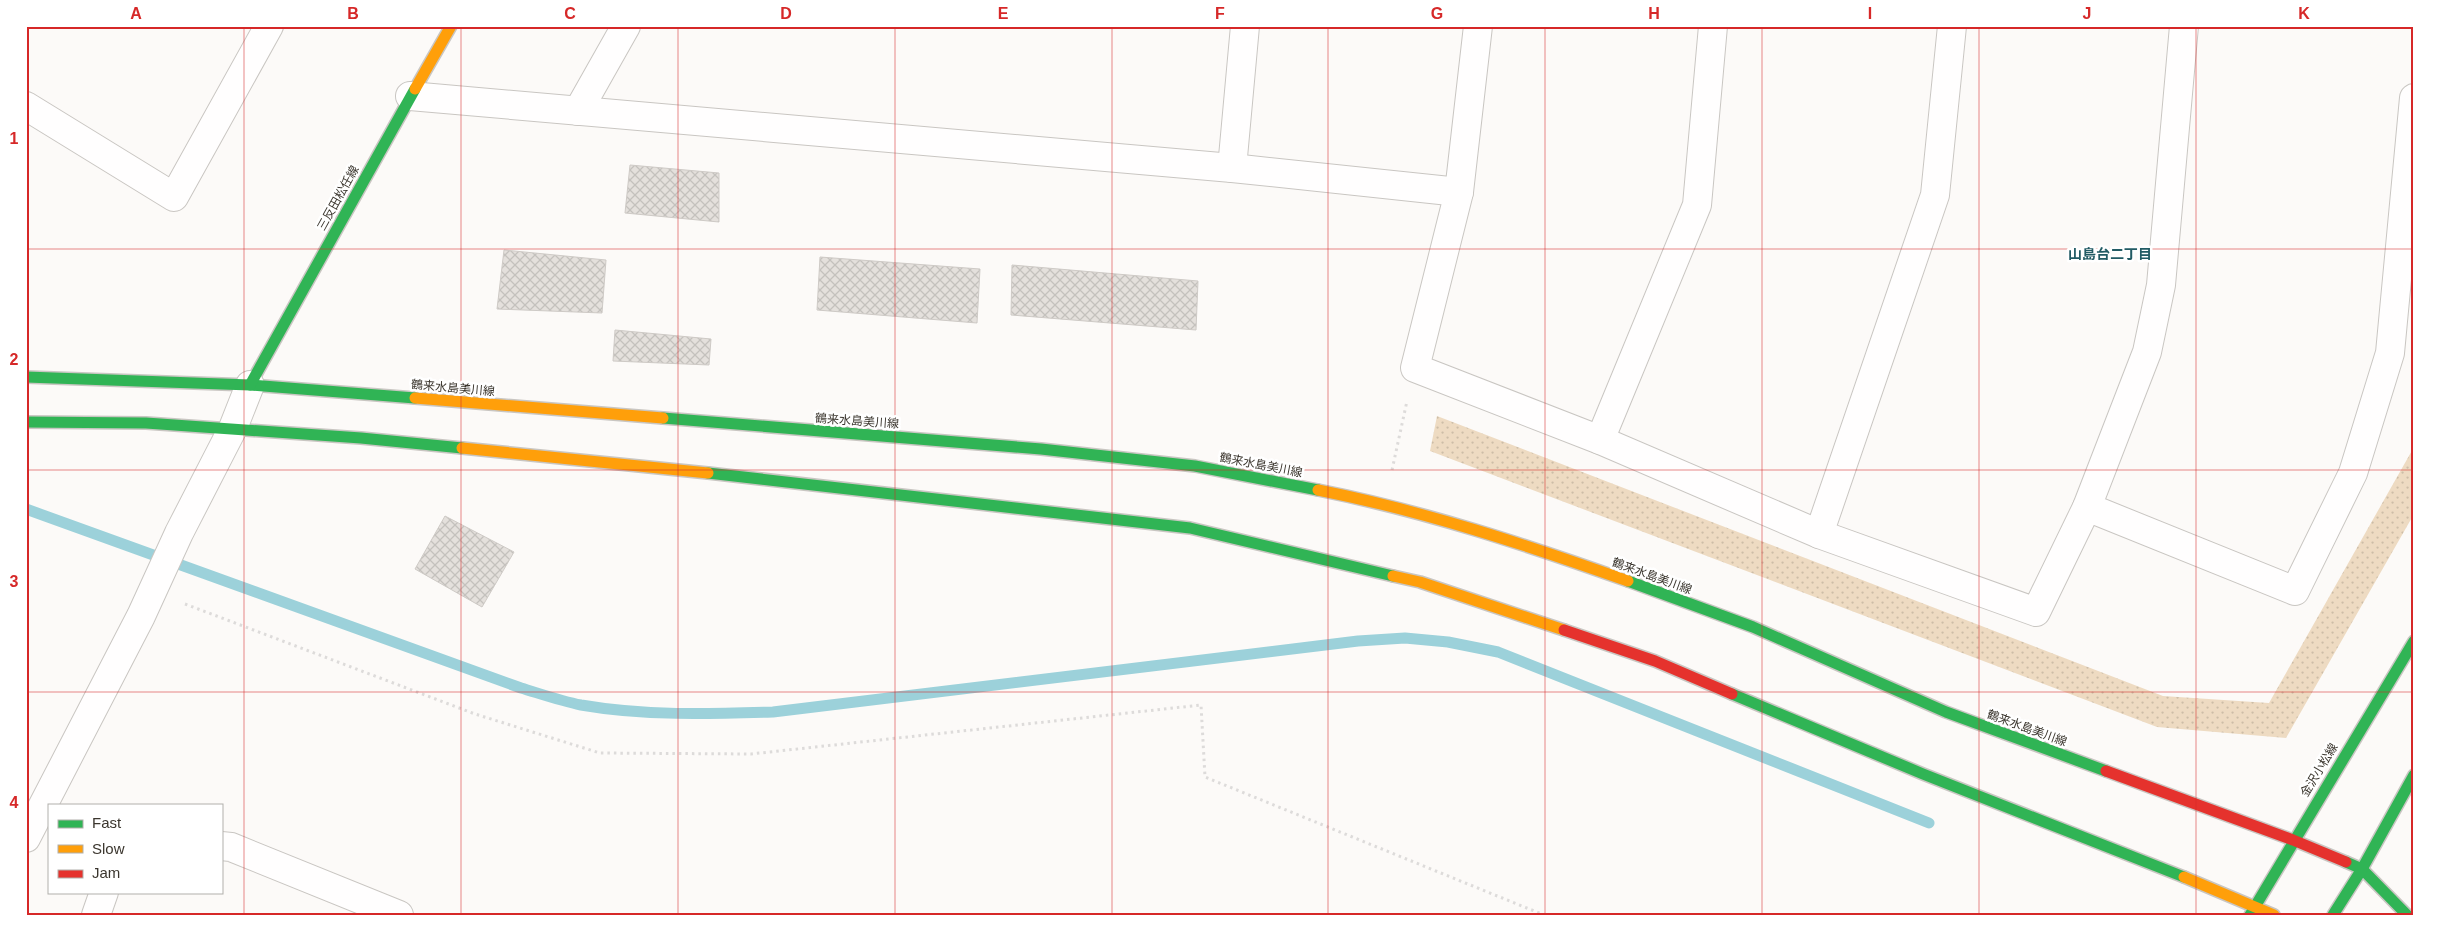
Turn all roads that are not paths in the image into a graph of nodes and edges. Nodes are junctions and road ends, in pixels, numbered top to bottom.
1 (269, 26) edge
2 (451, 26) edge
3 (626, 26) edge
4 (1245, 26) edge
5 (1478, 26) edge
6 (1713, 26) edge
7 (1952, 26) edge
8 (2184, 26) edge
9 (410, 96) junction
10 (2414, 98) edge
11 (26, 106) edge
12 (578, 111) junction
13 (1232, 168) junction
14 (1458, 192) junction
15 (26, 377) edge
16 (250, 385) junction
17 (26, 422) edge
18 (232, 428) junction
19 (1600, 440) junction
20 (2087, 507) junction
21 (1818, 534) junction
22 (2414, 641) edge
23 (2414, 775) edge
24 (38, 814) edge
25 (26, 838) edge
26 (2293, 840) junction
27 (222, 846) edge
28 (2362, 869) junction
29 (103, 894) edge
30 (2253, 911) edge
31 (96, 915) edge
32 (399, 915) edge
33 (2274, 915) edge
34 (2333, 915) edge
35 (2406, 915) edge

1 - 11 street
2 - 9 main road, 三反田松任線
3 - 12 street
4 - 13 street
5 - 14 street
6 - 19 street
7 - 21 street
8 - 20 street
9 - 12 street
9 - 16 main road, 三反田松任線
10 - 20 street
12 - 13 street
13 - 14 street
14 - 19 street
15 - 16 main road, 鶴来水島美川線
16 - 18 street
16 - 26 main road, 鶴来水島美川線
17 - 18 main road
18 - 24 street
18 - 30 main road
19 - 21 street
20 - 21 street
22 - 26 main road, 金沢小松線
23 - 28 main road
24 - 25 street
26 - 28 main road, 鶴来水島美川線
26 - 30 main road, 金沢小松線
27 - 32 street
28 - 34 main road
28 - 35 main road, 鶴来水島美川線
29 - 31 street
30 - 33 main road

